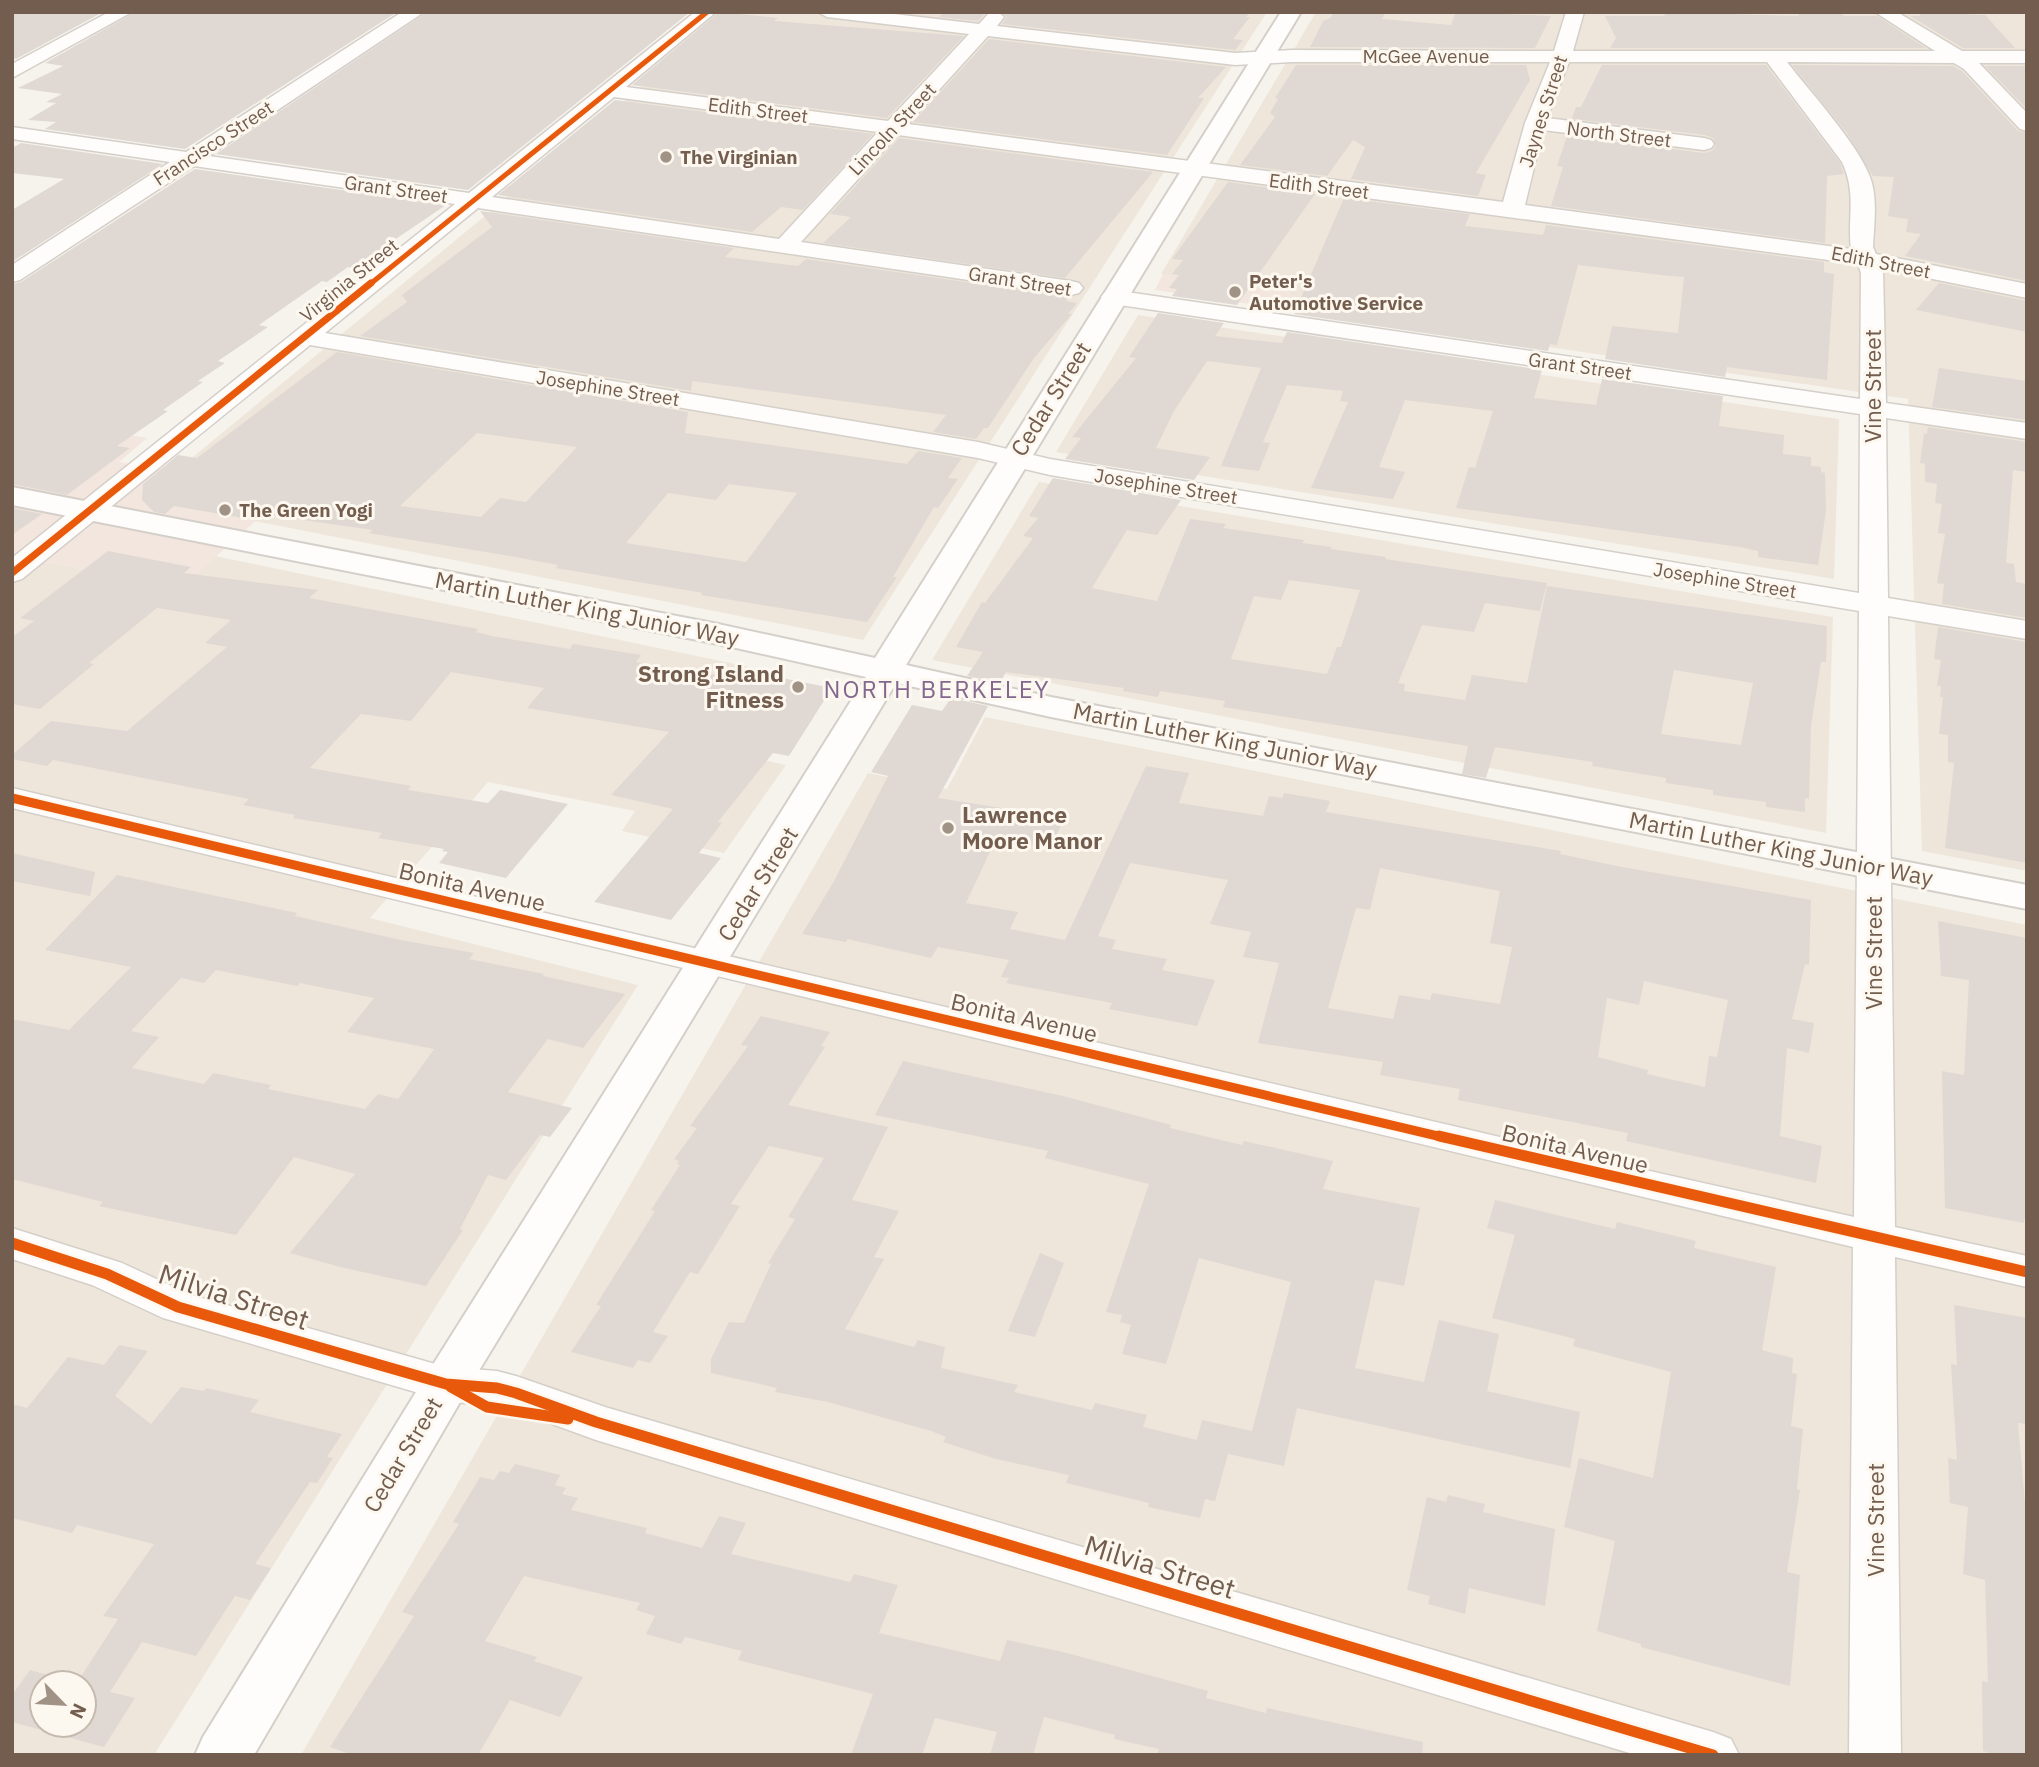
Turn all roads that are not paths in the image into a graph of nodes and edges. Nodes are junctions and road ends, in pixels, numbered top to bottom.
1 (123, 12) edge
2 (415, 12) edge
3 (707, 12) edge
4 (827, 12) edge
5 (999, 12) edge
6 (1291, 12) edge
7 (1575, 12) edge
8 (1884, 12) edge
9 (983, 30) junction
10 (1561, 56) junction
11 (1773, 57) junction
12 (1959, 57) junction
13 (2027, 57) edge
14 (1263, 58) junction
15 (12, 72) edge
16 (611, 91) junction
17 (1535, 123) junction
18 (2027, 125) edge
19 (893, 127) junction
20 (12, 133) edge
21 (1704, 144) dead end
22 (189, 159) junction
23 (1195, 168) junction
24 (475, 200) junction
25 (1512, 211) junction
26 (785, 246) junction
27 (1868, 259) junction
28 (12, 275) edge
29 (1071, 288) dead end
30 (2027, 291) edge
31 (1113, 297) junction
32 (306, 337) junction
33 (1873, 409) junction
34 (2027, 431) edge
35 (1014, 458) junction
36 (12, 496) edge
37 (90, 511) junction
38 (12, 573) edge
39 (1874, 605) junction
40 (2027, 630) edge
41 (886, 671) junction
42 (12, 798) edge
43 (1873, 867) junction
44 (2027, 897) edge
45 (709, 963) junction
46 (1876, 1237) junction
47 (12, 1243) edge
48 (2027, 1272) edge
49 (446, 1384) junction
50 (223, 1755) edge
51 (1713, 1755) edge
52 (1875, 1755) edge

1 - 15 street
2 - 22 street, Francisco Street
3 - 16 street, Virginia Street
4 - 9 street, McGee Avenue
5 - 9 street, Lincoln Street
6 - 14 street, Cedar Street
7 - 10 street, Jaynes Street
8 - 12 street
9 - 14 street, McGee Avenue
9 - 19 street, Lincoln Street
10 - 11 street, McGee Avenue
10 - 14 street, McGee Avenue
10 - 17 street, Jaynes Street
11 - 12 street, McGee Avenue
11 - 27 street, Vine Street
12 - 13 street, McGee Avenue
12 - 18 street
14 - 23 street, Cedar Street
16 - 19 street, Edith Street
16 - 24 street, Virginia Street
17 - 21 street, North Street
17 - 25 street, Jaynes Street
19 - 23 street, Edith Street
19 - 26 street, Lincoln Street
20 - 22 street, Grant Street
22 - 24 street, Grant Street
22 - 28 street, Francisco Street
23 - 25 street, Edith Street
23 - 31 street, Cedar Street
24 - 26 street, Grant Street
24 - 32 street, Virginia Street
25 - 27 street, Edith Street
26 - 29 street, Grant Street
27 - 30 street, Edith Street
27 - 33 street, Vine Street
31 - 33 street, Grant Street
31 - 35 street, Cedar Street
32 - 35 street, Josephine Street
32 - 37 street, Virginia Street
33 - 34 street, Grant Street
33 - 39 street, Vine Street
35 - 39 street, Josephine Street
35 - 41 street, Cedar Street
36 - 37 street, Martin Luther King Junior Way
37 - 38 street, Virginia Street
37 - 41 street, Martin Luther King Junior Way
39 - 40 street, Josephine Street
39 - 43 street, Vine Street
41 - 43 street, Martin Luther King Junior Way
41 - 45 street, Cedar Street
42 - 45 street, Bonita Avenue
43 - 44 street, Martin Luther King Junior Way
43 - 46 street, Vine Street
45 - 46 street, Bonita Avenue
45 - 49 street, Cedar Street
46 - 48 street, Bonita Avenue
46 - 52 street, Vine Street
47 - 49 street, Milvia Street
49 - 50 street, Cedar Street
49 - 51 street, Milvia Street

